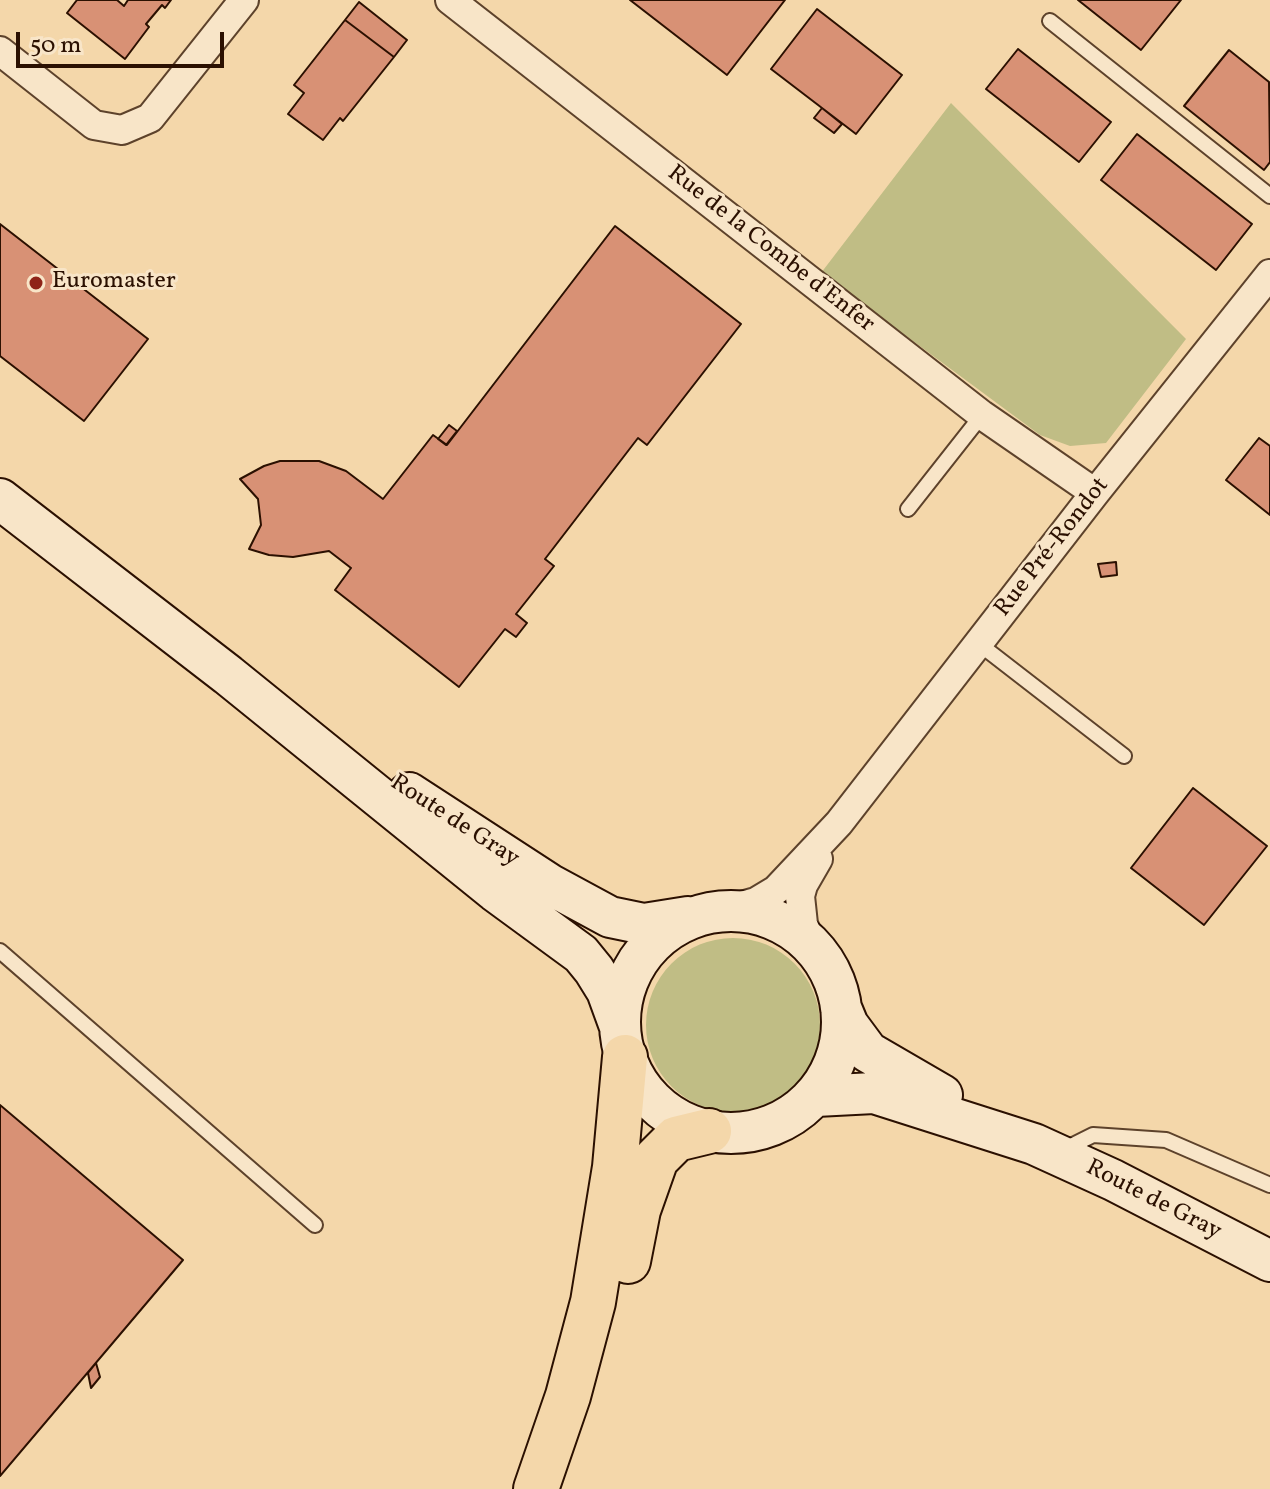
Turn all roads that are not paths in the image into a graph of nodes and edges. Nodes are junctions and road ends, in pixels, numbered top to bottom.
1 (244, 0) edge
2 (450, 0) edge
3 (1050, 21) dead end
4 (0, 51) edge
5 (1270, 196) edge
6 (1270, 274) edge
7 (982, 415) junction
8 (1095, 493) junction
9 (0, 499) edge
10 (908, 509) dead end
11 (978, 643) junction
12 (228, 675) junction
13 (1124, 756) dead end
14 (839, 823) junction
15 (713, 912) junction
16 (812, 946) junction
17 (0, 951) edge
18 (841, 1008) junction
19 (622, 1041) junction
20 (816, 1096) junction
21 (709, 1131) junction
22 (1046, 1149) junction
23 (1270, 1185) edge
24 (315, 1225) dead end
25 (1270, 1261) edge
26 (536, 1489) edge
27 (559, 1489) edge

1 - 4 street
2 - 7 street, Rue de la Combe d'Enfer
3 - 5 lane
6 - 8 street, Rue Pré-Rondot
7 - 8 street, Rue de la Combe d'Enfer
7 - 10 lane
8 - 11 street, Rue Pré-Rondot
9 - 12 main road, Route de Gray
11 - 13 lane
11 - 14 street, Rue Pré-Rondot
12 - 15 main road, Route de Gray
12 - 19 main road, Route de Gray
14 - 15 street, Rue Pré-Rondot
14 - 16 street, Rue Pré-Rondot
15 - 16 main road
15 - 19 main road
16 - 18 main road
17 - 24 lane
18 - 20 main road
18 - 22 main road, Route de Gray
19 - 21 main road
19 - 26 highway
20 - 21 main road
20 - 22 main road, Route de Gray
21 - 27 highway
22 - 23 lane
22 - 25 main road, Route de Gray

